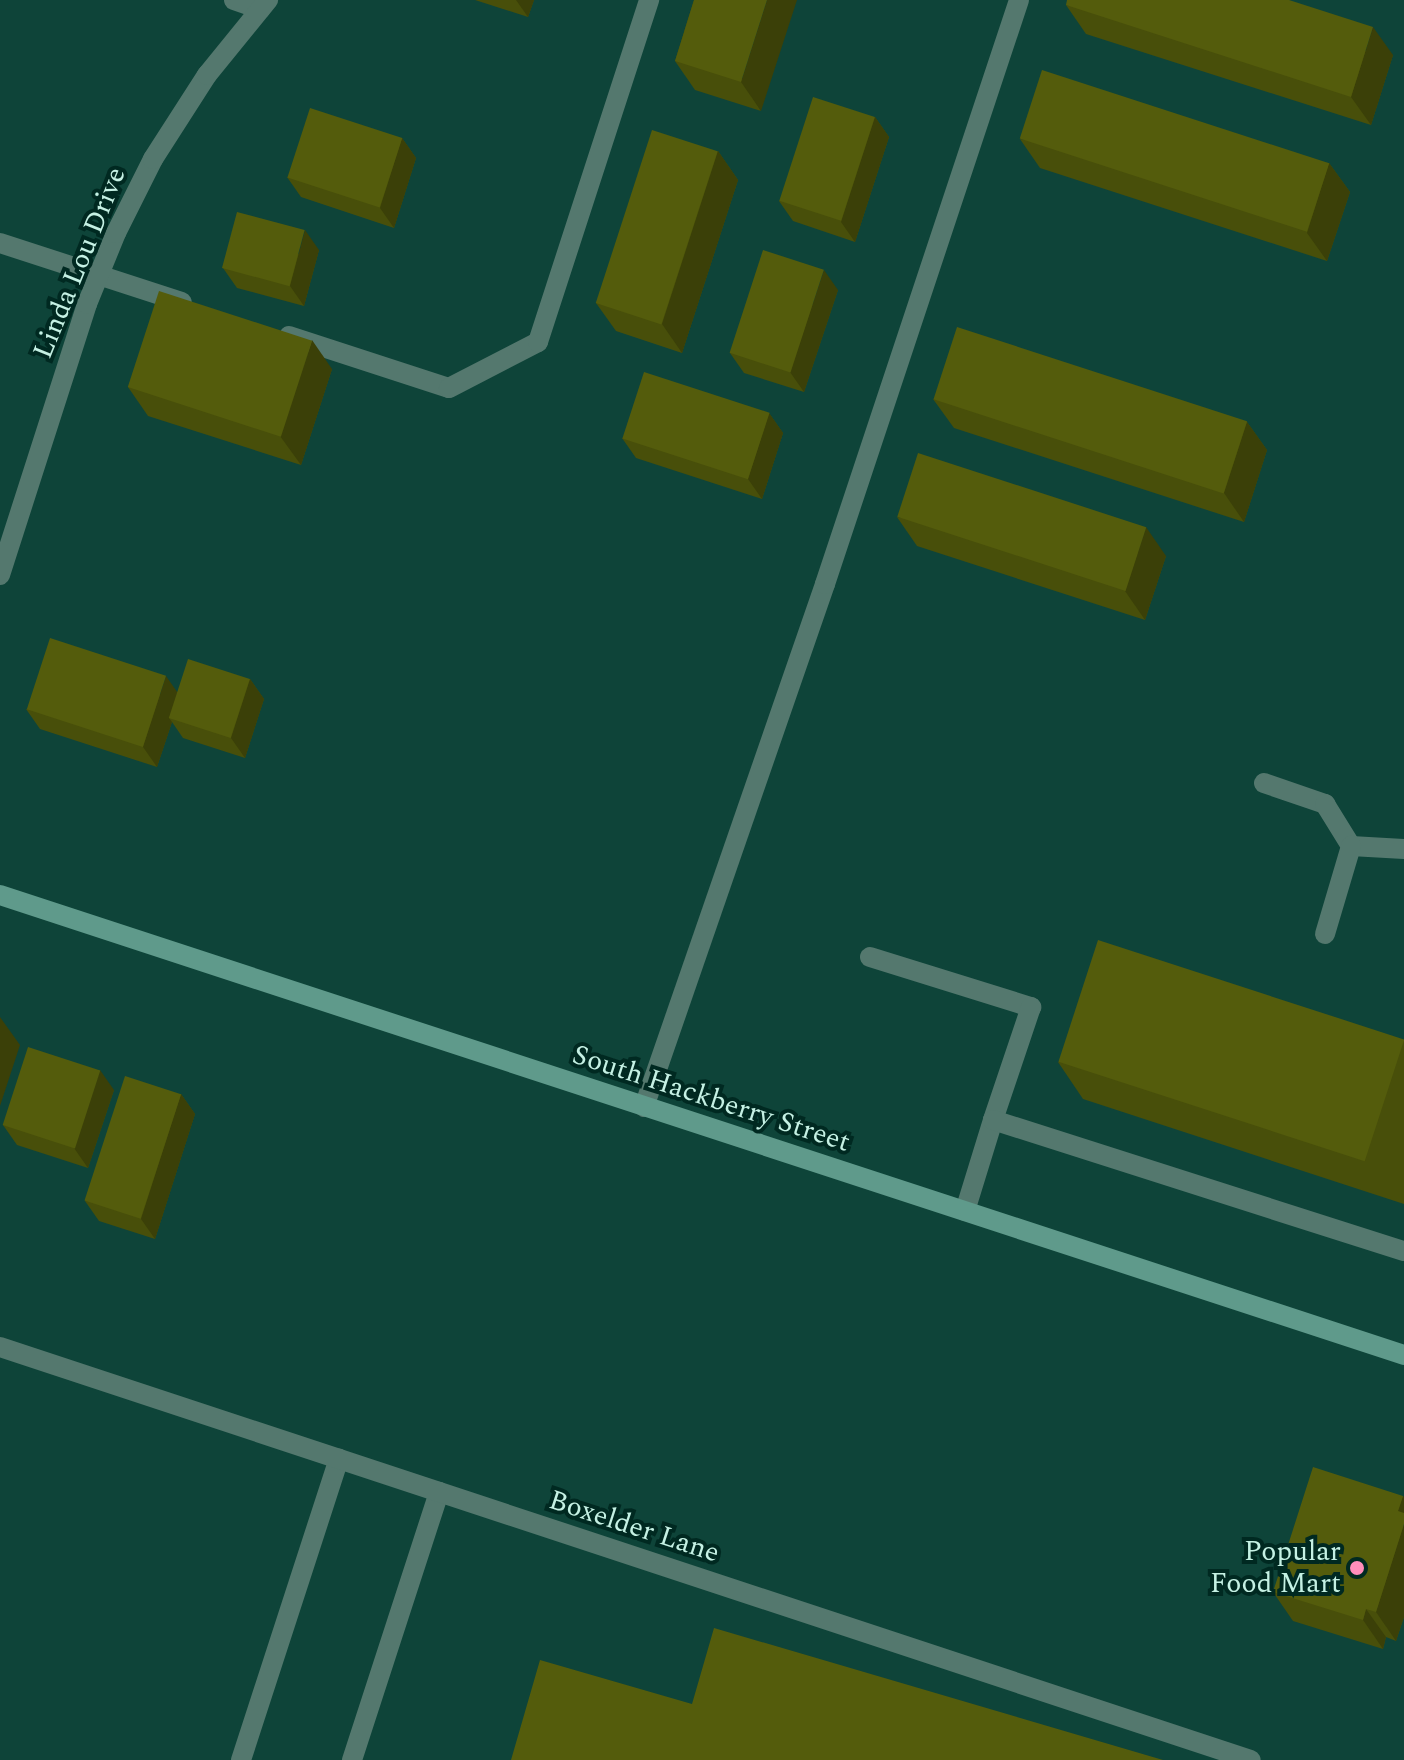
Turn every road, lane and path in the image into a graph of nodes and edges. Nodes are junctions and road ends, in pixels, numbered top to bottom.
1 (234, 0) edge
2 (649, 0) edge
3 (1019, 0) edge
4 (264, 4) edge
5 (0, 243) edge
6 (99, 275) junction
7 (206, 309) edge
8 (266, 329) edge
9 (0, 575) edge
10 (1264, 783) dead end
11 (1351, 846) junction
12 (1404, 849) edge
13 (0, 895) edge
14 (1325, 934) dead end
15 (870, 957) dead end
16 (644, 1107) junction
17 (993, 1120) junction
18 (965, 1211) junction
19 (1404, 1251) edge
20 (0, 1347) edge
21 (1404, 1355) edge
22 (339, 1459) junction
23 (439, 1492) junction
24 (241, 1760) edge
25 (352, 1760) edge
26 (1251, 1760) edge

1 - 4 street
2 - 8 street
3 - 16 street
4 - 6 street, Linda Lou Drive
5 - 6 street
6 - 7 street
6 - 9 street, Linda Lou Drive
10 - 11 street
11 - 12 street
11 - 14 street
13 - 16 main road, South Hackberry Street
15 - 17 street
16 - 18 main road, South Hackberry Street
17 - 18 street
17 - 19 street
18 - 21 main road, South Hackberry Street
20 - 22 street, Boxelder Lane
22 - 23 street, Boxelder Lane
22 - 24 street
23 - 25 street
23 - 26 street, Boxelder Lane

